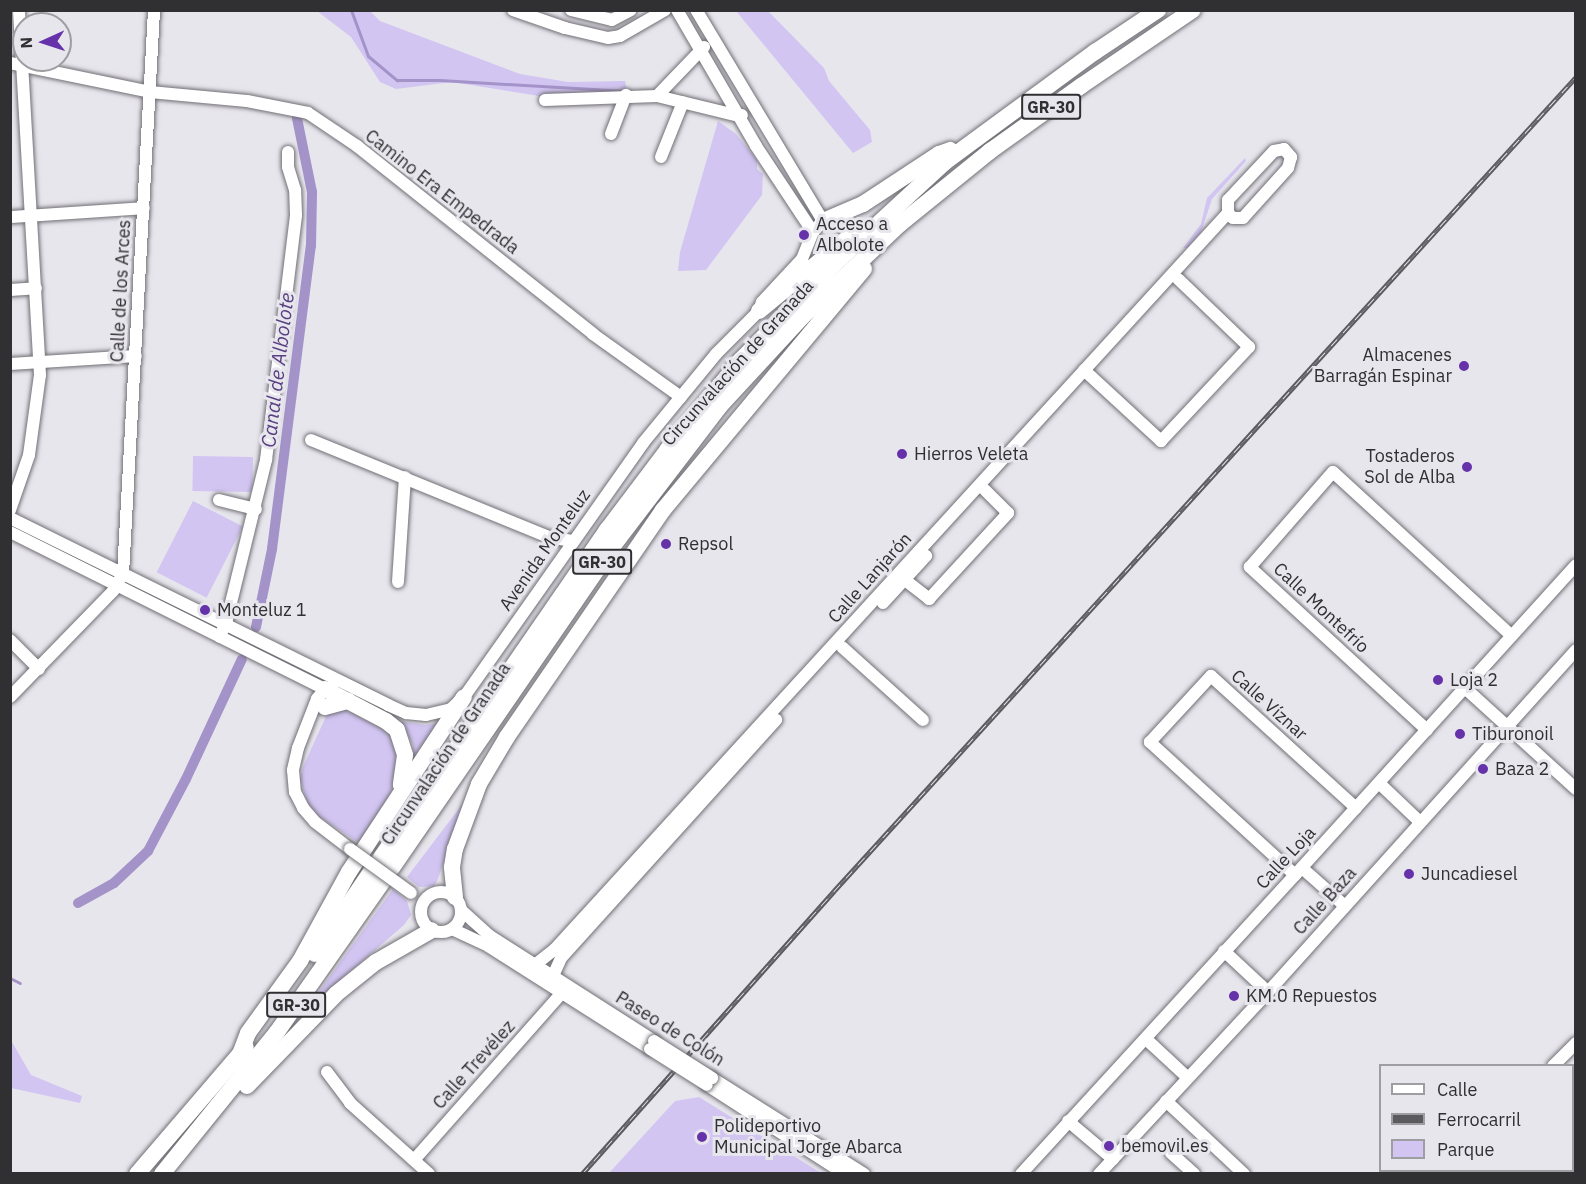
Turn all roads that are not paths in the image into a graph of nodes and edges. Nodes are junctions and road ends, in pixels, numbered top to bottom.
1 (154, 10) edge
2 (513, 10) edge
3 (570, 10) edge
4 (631, 10) edge
5 (665, 10) edge
6 (677, 10) edge
7 (696, 10) edge
8 (1158, 10) edge
9 (1193, 10) edge
10 (565, 28) junction
11 (714, 40) junction
12 (698, 51) junction
13 (17, 72) edge
14 (54, 72) edge
15 (150, 92) junction
16 (626, 95) junction
17 (657, 96) junction
18 (545, 100) dead end
19 (683, 102) junction
20 (754, 107) junction
21 (739, 116) junction
22 (611, 134) dead end
23 (771, 136) junction
24 (968, 144) junction
25 (756, 146) junction
26 (288, 152) dead end
27 (661, 158) dead end
28 (925, 180) junction
29 (144, 208) junction
30 (914, 212) junction
31 (30, 216) junction
32 (1230, 216) junction
33 (10, 217) edge
34 (818, 227) junction
35 (1178, 279) junction
36 (36, 288) junction
37 (10, 290) edge
38 (759, 311) junction
39 (136, 356) junction
40 (40, 362) junction
41 (10, 364) edge
42 (1087, 373) junction
43 (681, 398) junction
44 (311, 440) dead end
45 (405, 477) junction
46 (985, 490) junction
47 (219, 500) dead end
48 (256, 509) junction
49 (10, 510) edge
50 (10, 518) edge
51 (10, 532) edge
52 (572, 541) junction
53 (1575, 565) edge
54 (905, 579) junction
55 (120, 580) junction
56 (399, 582) dead end
57 (223, 631) junction
58 (1511, 635) junction
59 (10, 640) edge
60 (842, 647) junction
61 (1575, 650) edge
62 (39, 669) junction
63 (319, 672) junction
64 (1465, 688) junction
65 (325, 690) junction
66 (348, 694) junction
67 (464, 697) junction
68 (10, 698) edge
69 (325, 707) junction
70 (923, 720) dead end
71 (1506, 726) junction
72 (307, 729) junction
73 (1427, 730) junction
74 (1379, 783) junction
75 (1575, 789) edge
76 (398, 795) junction
77 (1356, 808) junction
78 (1420, 822) junction
79 (382, 870) junction
80 (1298, 872) junction
81 (425, 900) junction
82 (458, 903) junction
83 (1345, 906) junction
84 (452, 929) junction
85 (432, 930) junction
86 (1224, 951) junction
87 (536, 964) junction
88 (554, 976) junction
89 (562, 993) junction
90 (1268, 993) junction
91 (1146, 1040) junction
92 (1575, 1043) edge
93 (652, 1045) junction
94 (240, 1054) junction
95 (1555, 1064) edge
96 (327, 1072) dead end
97 (1187, 1077) junction
98 (710, 1081) junction
99 (1166, 1101) junction
100 (1068, 1121) junction
101 (204, 1124) junction
102 (1171, 1153) dead end
103 (1113, 1159) junction
104 (414, 1160) junction
105 (137, 1173) edge
106 (162, 1173) edge
107 (429, 1173) edge
108 (845, 1173) edge
109 (864, 1173) edge
110 (1021, 1173) edge
111 (1099, 1173) edge
112 (1194, 1173) edge
113 (1244, 1173) edge

1 - 15 street, Calle de los Arces
2 - 10 street
3 - 4 street
3 - 10 street
5 - 10 street
6 - 12 street
7 - 11 street
8 - 24 highway, Circunvalación de Granada / GR-30
9 - 30 highway, Circunvalación de Granada / GR-30
11 - 12 street
11 - 20 street
12 - 17 street
12 - 21 street
13 - 31 street
14 - 15 street, Camino Era Empedrada
15 - 29 street, Calle de los Arces
15 - 43 street, Camino Era Empedrada
16 - 17 street
16 - 18 street
16 - 22 street
17 - 19 street
19 - 21 street
19 - 27 street
20 - 21 street
20 - 23 street
21 - 25 street
23 - 25 street
23 - 34 street
24 - 28 highway, Circunvalación de Granada / GR-30
24 - 34 highway
25 - 34 street
26 - 48 street
28 - 38 highway
28 - 79 highway, Circunvalación de Granada / GR-30
29 - 31 street
29 - 39 street, Calle de los Arces
30 - 79 highway, Circunvalación de Granada / GR-30
30 - 82 highway
31 - 33 street
31 - 36 street
32 - 32 street, Calle Lanjarón
32 - 35 street, Calle Lanjarón
32 - 42 street, Calle Lanjarón
34 - 38 street, Avenida Monteluz
35 - 42 street, Calle Lanjarón
35 - 42 street
36 - 37 street
36 - 40 street
38 - 43 street, Avenida Monteluz
39 - 40 street
39 - 55 street, Calle de los Arces
40 - 41 street
40 - 49 street
42 - 46 street, Calle Lanjarón
42 - 87 street, Calle Lanjarón
43 - 52 street, Avenida Monteluz
44 - 45 street
45 - 52 street
45 - 56 street
46 - 54 street, Calle Lanjarón
46 - 54 street, Calle Lanjarón
47 - 48 street
48 - 57 street
50 - 55 street, Avenida Monteluz
51 - 55 street, Avenida Monteluz
52 - 67 street, Avenida Monteluz
53 - 58 street, Calle Loja
54 - 60 street, Calle Lanjarón
55 - 57 street, Avenida Monteluz
55 - 62 street
57 - 63 street, Avenida Monteluz
57 - 65 street, Avenida Monteluz
58 - 64 street, Calle Loja
58 - 73 street, Calle Montefrío
59 - 62 street
60 - 70 street
60 - 88 street, Calle Lanjarón
61 - 71 street, Calle Baza
62 - 68 street
63 - 65 street
63 - 66 street, Avenida Monteluz
64 - 71 street
64 - 73 street, Calle Loja
65 - 66 highway
65 - 69 street
65 - 72 street
66 - 67 street, Avenida Monteluz
66 - 69 highway
66 - 76 highway
67 - 76 highway
69 - 72 street
71 - 75 street
71 - 78 street, Calle Baza
72 - 81 street, bridge
73 - 74 street, Calle Loja
74 - 77 street, Calle Loja
74 - 78 street
76 - 94 highway
77 - 80 street, Calle Loja
77 - 80 street, Calle Víznar
78 - 83 street, Calle Baza
79 - 94 highway, Circunvalación de Granada / GR-30
79 - 101 highway, Circunvalación de Granada / GR-30
80 - 83 street
80 - 86 street, Calle Loja
81 - 82 street
81 - 85 street
82 - 84 street
82 - 87 street, Paseo de Colón
83 - 90 street, Calle Baza
84 - 85 street
84 - 89 street, Paseo de Colón
85 - 101 highway
86 - 90 street
86 - 91 street, Calle Loja
87 - 88 street, Paseo de Colón
88 - 93 street, Paseo de Colón
89 - 93 street, Paseo de Colón
89 - 104 street, Calle Trevélez
90 - 97 street, Calle Baza
91 - 97 street
91 - 100 street, Calle Loja
92 - 95 street
93 - 98 street, Paseo de Colón, bridge
94 - 105 highway, Circunvalación de Granada / GR-30
96 - 104 street
97 - 99 street, Calle Baza
98 - 108 street, Paseo de Colón
98 - 109 street, Paseo de Colón
99 - 103 street, Calle Baza
99 - 113 street
100 - 103 street
100 - 110 street, Calle Loja
101 - 106 highway, Circunvalación de Granada / GR-30
102 - 112 street
103 - 111 street, Calle Baza
104 - 107 street

